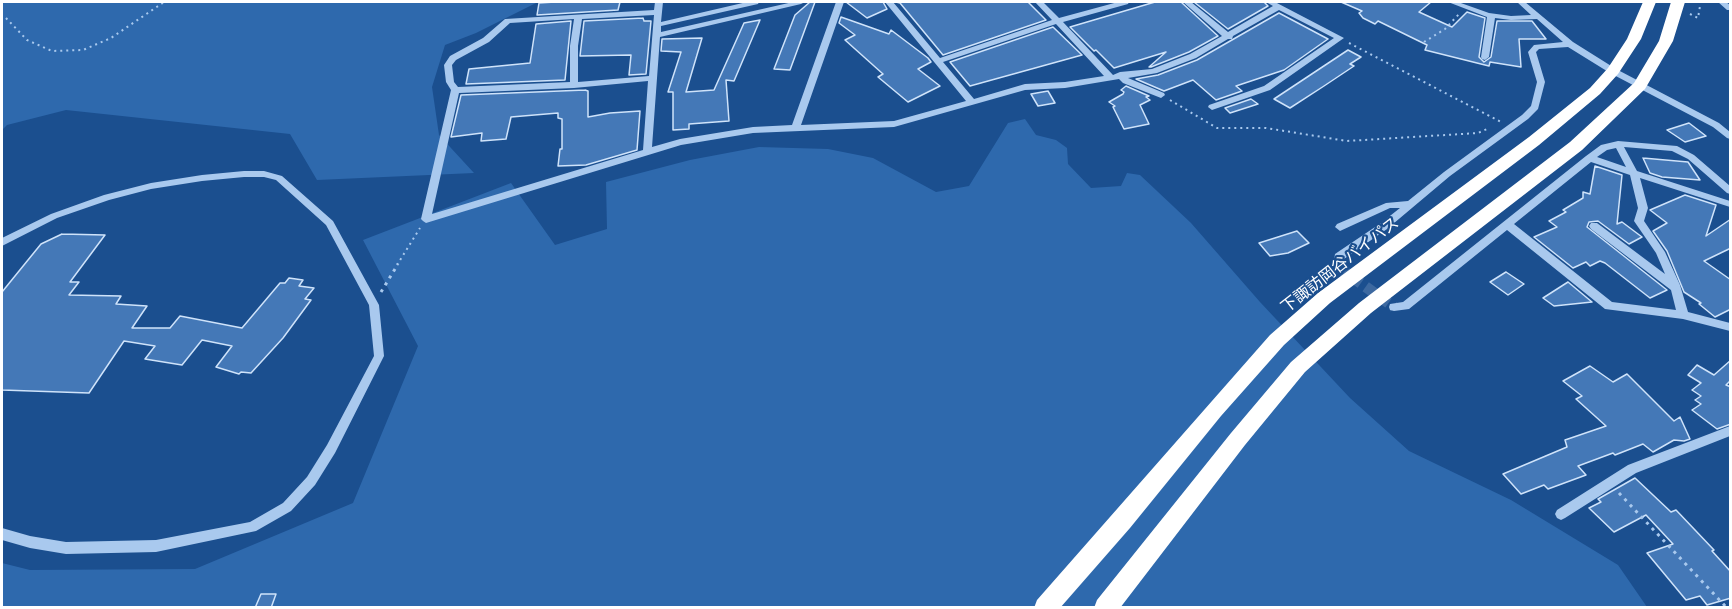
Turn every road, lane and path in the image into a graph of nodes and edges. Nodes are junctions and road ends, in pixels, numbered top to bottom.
1 (165, 2) edge
2 (659, 2) edge
3 (755, 2) edge
4 (763, 2) edge
5 (801, 2) edge
6 (840, 2) edge
7 (889, 2) edge
8 (1039, 2) edge
9 (1125, 2) edge
10 (1187, 2) edge
11 (1270, 2) edge
12 (1452, 2) edge
13 (1521, 2) edge
14 (1649, 2) edge
15 (1722, 2) edge
16 (1685, 5) edge
17 (1279, 6) junction
18 (1700, 6) dead end
19 (1465, 7) junction
20 (1731, 8) edge
21 (768, 10) junction
22 (659, 12) junction
23 (1491, 16) junction
24 (578, 17) junction
25 (1537, 17) junction
26 (6, 18) dead end
27 (1058, 21) junction
28 (657, 25) junction
29 (656, 36) junction
30 (1228, 37) junction
31 (1340, 38) junction
32 (1424, 42) dead end
33 (1570, 44) junction
34 (1485, 57) dead end
35 (939, 61) junction
36 (1613, 71) junction
37 (1120, 75) junction
38 (1110, 77) junction
39 (653, 78) junction
40 (574, 85) junction
41 (1640, 86) junction
42 (455, 90) junction
43 (1161, 95) joint
44 (971, 101) junction
45 (1212, 106) dead end
46 (1507, 125) junction
47 (796, 126) junction
48 (1731, 135) edge
49 (1618, 144) junction
50 (647, 153) junction
51 (1588, 158) junction
52 (1634, 173) junction
53 (1731, 191) edge
54 (1410, 204) junction
55 (1731, 204) edge
56 (426, 219) junction
57 (1507, 224) junction
58 (1594, 226) dead end
59 (1340, 227) dead end
60 (2, 242) edge
61 (1338, 267) dead end
62 (1676, 288) junction
63 (374, 304) junction
64 (1394, 307) dead end
65 (1683, 315) junction
66 (1731, 327) edge
67 (1731, 431) edge
68 (1610, 483) junction
69 (1561, 514) dead end
70 (2, 534) edge
71 (1045, 608) edge
72 (1105, 608) edge
73 (1728, 608) edge

1 - 26 path
2 - 22 street
3 - 28 street
4 - 21 street
5 - 21 street
6 - 47 street
7 - 35 street
8 - 27 street
9 - 27 street
10 - 30 street
11 - 17 street
12 - 19 street
13 - 25 street
14 - 36 highway, 下諏訪岡谷バイパス
15 - 20 street
16 - 18 path
16 - 41 highway
17 - 30 street
17 - 31 street
19 - 23 street
19 - 32 path
21 - 29 street
22 - 24 street
22 - 28 street
23 - 25 street
23 - 34 street
24 - 40 street
24 - 42 street
25 - 33 street
27 - 35 street
27 - 38 street
28 - 29 street
29 - 39 street
30 - 37 street
31 - 45 street
31 - 46 path
33 - 36 street
33 - 46 street
35 - 44 street
36 - 41 street
36 - 71 highway, 下諏訪岡谷バイパス
37 - 38 street
37 - 43 street
38 - 44 street
39 - 40 street
39 - 50 street
40 - 42 street
41 - 48 street
41 - 72 highway
42 - 56 street
43 - 46 path
44 - 47 street
46 - 54 street
47 - 50 street
49 - 51 street
49 - 52 street
49 - 53 street
50 - 56 street
51 - 52 street
51 - 57 street
52 - 55 street
52 - 62 street
54 - 59 street
54 - 61 street
56 - 63 path
57 - 64 street
57 - 65 street
58 - 62 street
60 - 63 street
62 - 65 street
63 - 70 street
65 - 66 street
67 - 68 street
68 - 69 street
68 - 73 path

